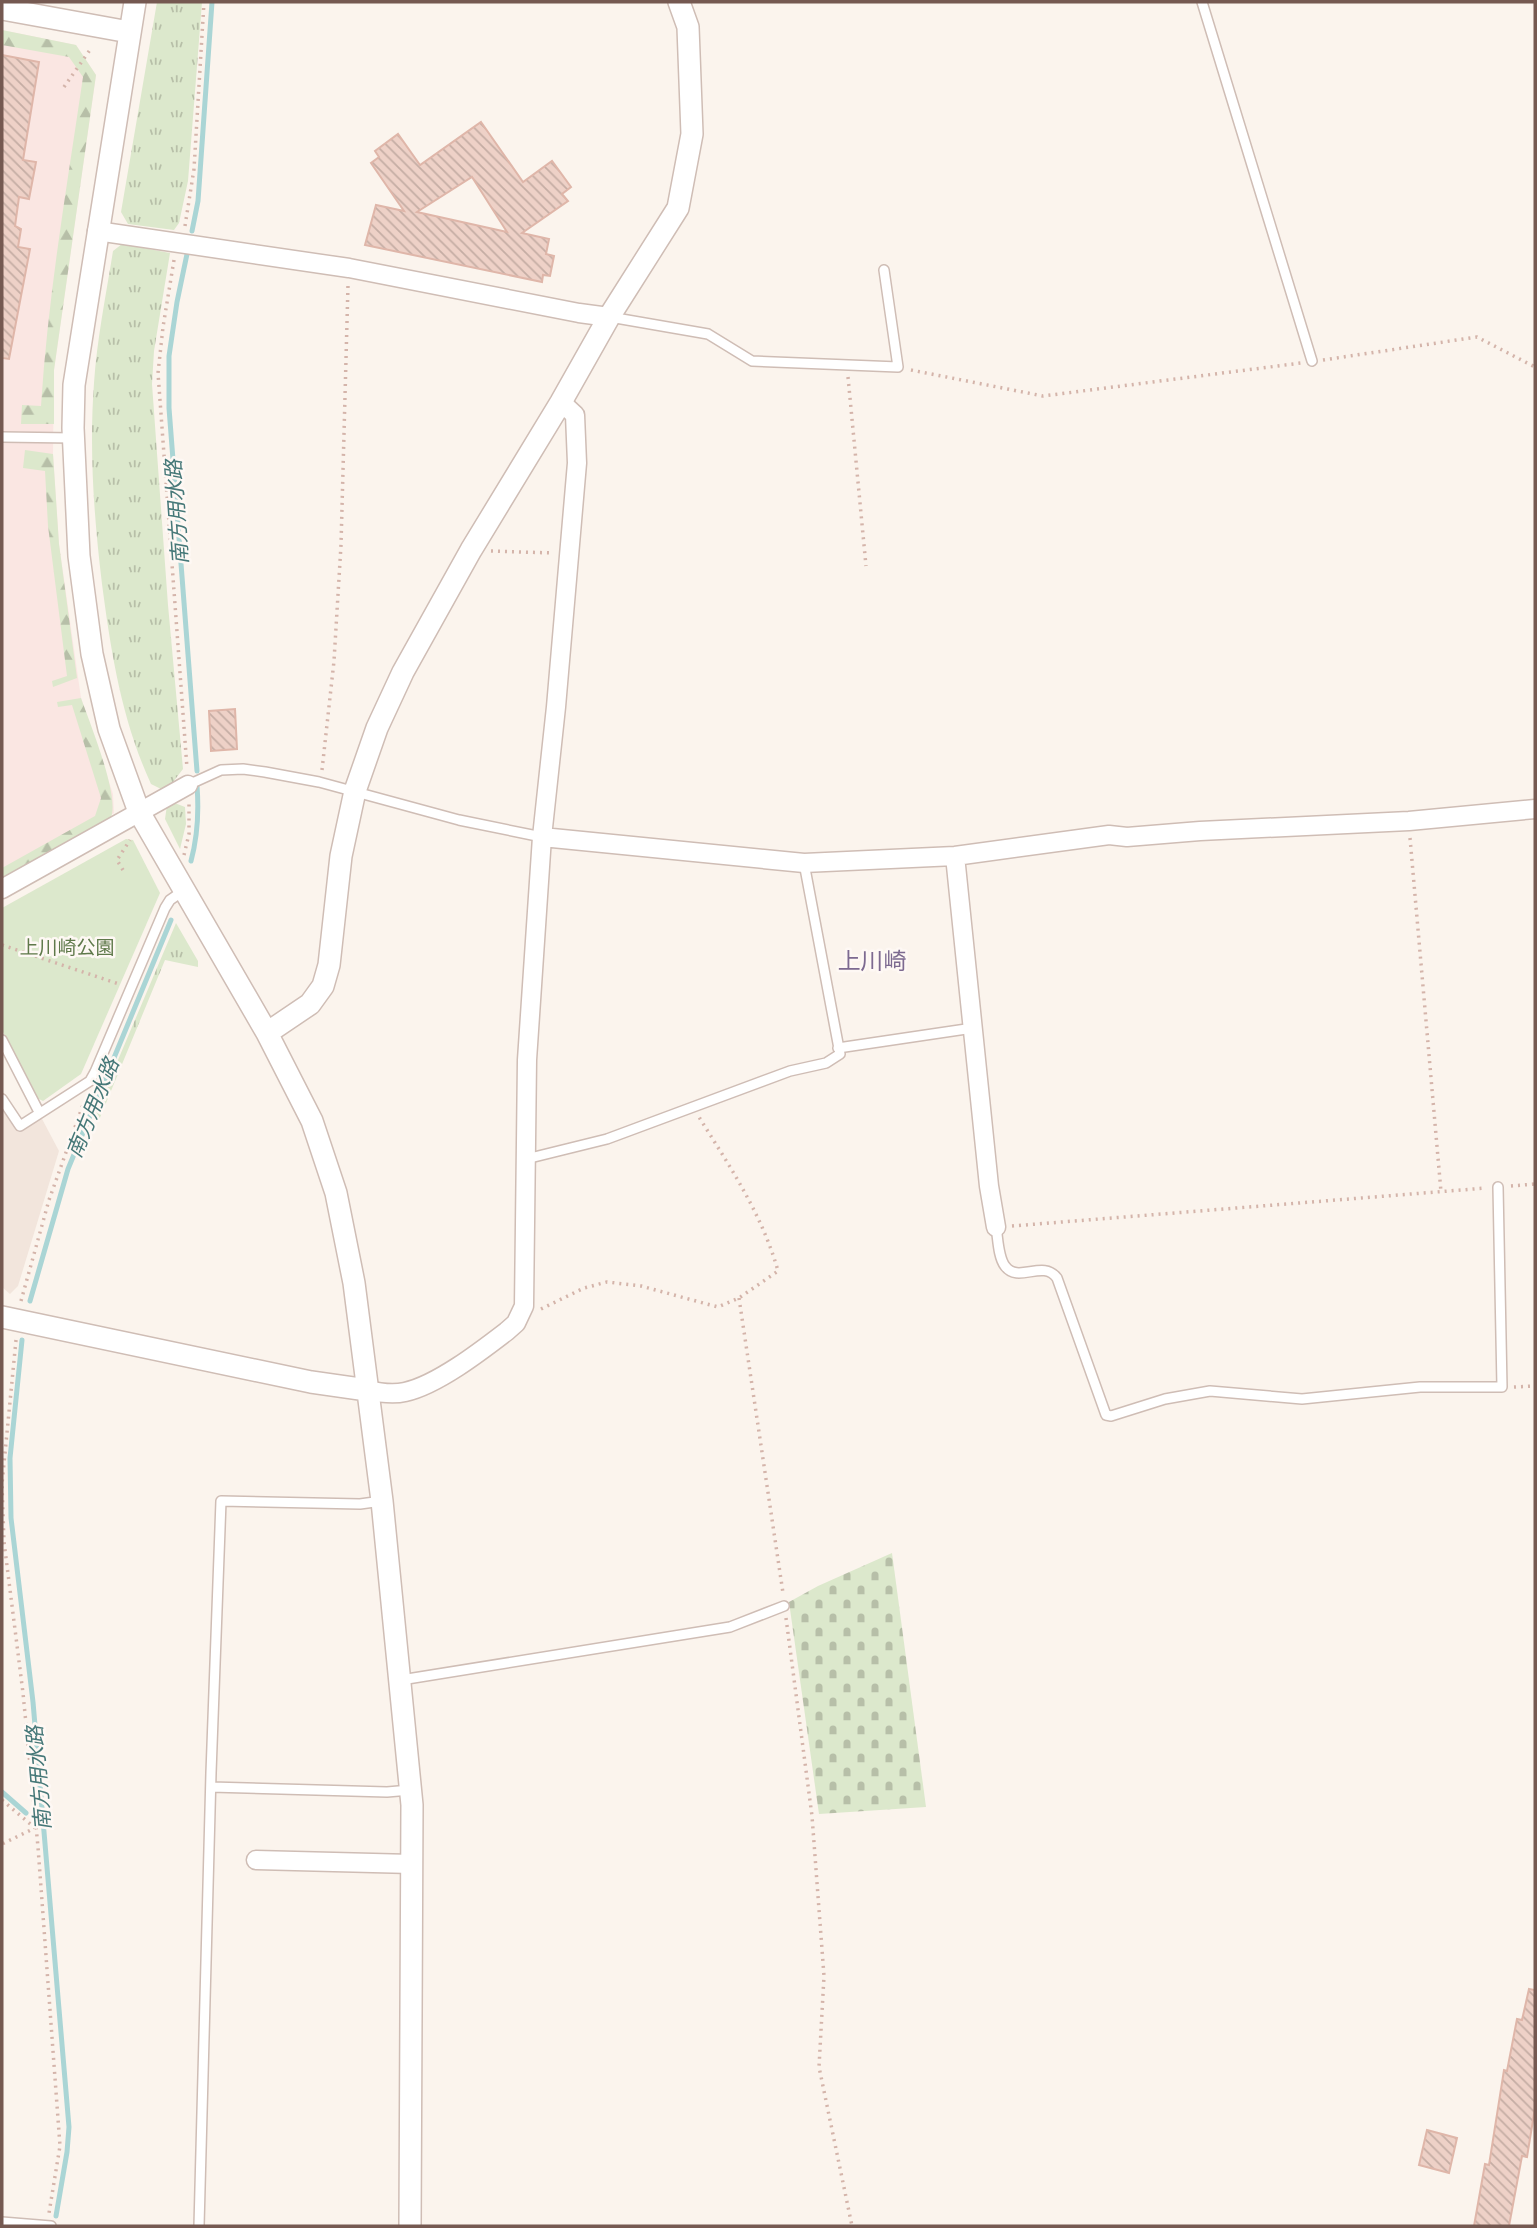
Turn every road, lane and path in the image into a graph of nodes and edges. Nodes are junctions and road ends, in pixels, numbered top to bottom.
1 (135, 2) edge
2 (204, 2) edge
3 (679, 2) edge
4 (1202, 2) edge
5 (2, 9) edge
6 (129, 32) junction
7 (92, 47) dead end
8 (64, 87) dead end
9 (97, 231) junction
10 (180, 241) junction
11 (349, 268) junction
12 (884, 270) dead end
13 (608, 317) junction
14 (1312, 361) junction
15 (847, 365) junction
16 (898, 367) junction
17 (1535, 368) edge
18 (561, 402) junction
19 (2, 437) edge
20 (73, 438) junction
21 (471, 550) junction
22 (569, 554) junction
23 (866, 566) dead end
24 (319, 782) junction
25 (188, 785) junction
26 (355, 791) junction
27 (1535, 809) edge
28 (139, 812) junction
29 (1409, 821) junction
30 (132, 835) dead end
31 (542, 838) junction
32 (955, 856) junction
33 (804, 863) junction
34 (168, 866) junction
35 (122, 870) dead end
36 (2, 889) edge
37 (183, 891) junction
38 (2, 945) edge
39 (131, 988) junction
40 (973, 1028) junction
41 (267, 1033) junction
42 (2, 1040) edge
43 (838, 1048) junction
44 (90, 1081) junction
45 (2, 1099) edge
46 (693, 1108) junction
47 (39, 1112) junction
48 (526, 1159) junction
49 (1535, 1184) edge
50 (1498, 1187) junction
51 (1441, 1192) junction
52 (996, 1227) junction
53 (739, 1298) junction
54 (522, 1312) junction
55 (10, 1319) edge
56 (1535, 1386) edge
57 (1502, 1387) junction
58 (367, 1390) junction
59 (2, 1484) edge
60 (382, 1501) junction
61 (785, 1606) junction
62 (401, 1680) junction
63 (211, 1787) junction
64 (411, 1790) junction
65 (2, 1800) edge
66 (35, 1828) junction
67 (2, 1844) edge
68 (256, 1860) dead end
69 (412, 1864) junction
70 (2, 2222) edge
71 (48, 2226) edge
72 (199, 2226) edge
73 (410, 2226) edge
74 (852, 2226) edge

1 - 6 street
2 - 10 path
3 - 13 street
4 - 14 lane
5 - 6 street
6 - 9 street
7 - 8 path
9 - 10 street
9 - 20 street
10 - 11 street
10 - 25 path
11 - 13 street
11 - 24 path
12 - 16 lane
13 - 15 lane
13 - 18 street
14 - 16 path
14 - 17 path
15 - 16 lane
15 - 23 path
18 - 21 street
18 - 22 street
19 - 20 lane
20 - 28 street
21 - 22 path
21 - 26 street
22 - 31 street
24 - 25 lane
24 - 26 lane
25 - 28 street
25 - 34 path
26 - 31 lane
26 - 41 street
27 - 29 street
28 - 34 street
28 - 36 street
29 - 32 street
29 - 51 path
30 - 35 path
31 - 33 street
31 - 48 street
32 - 33 street
32 - 40 street
33 - 43 lane
34 - 37 street
37 - 39 lane
37 - 41 street
38 - 39 path
39 - 44 lane
40 - 43 lane
40 - 52 street
41 - 58 street
42 - 47 lane
43 - 46 lane
44 - 47 lane
44 - 55 path
45 - 47 lane
46 - 48 lane
46 - 53 path
48 - 54 street
49 - 50 path
50 - 51 path
50 - 57 lane
51 - 52 path
52 - 57 lane
53 - 54 path
53 - 61 path
54 - 58 street
55 - 58 street
55 - 59 path
56 - 57 path
58 - 60 street
59 - 66 path
60 - 62 street
60 - 63 lane
61 - 62 lane
61 - 74 path
62 - 64 street
63 - 64 lane
63 - 72 lane
64 - 69 street
65 - 66 path
66 - 67 path
66 - 71 path
68 - 69 street
69 - 73 street
70 - 71 lane

